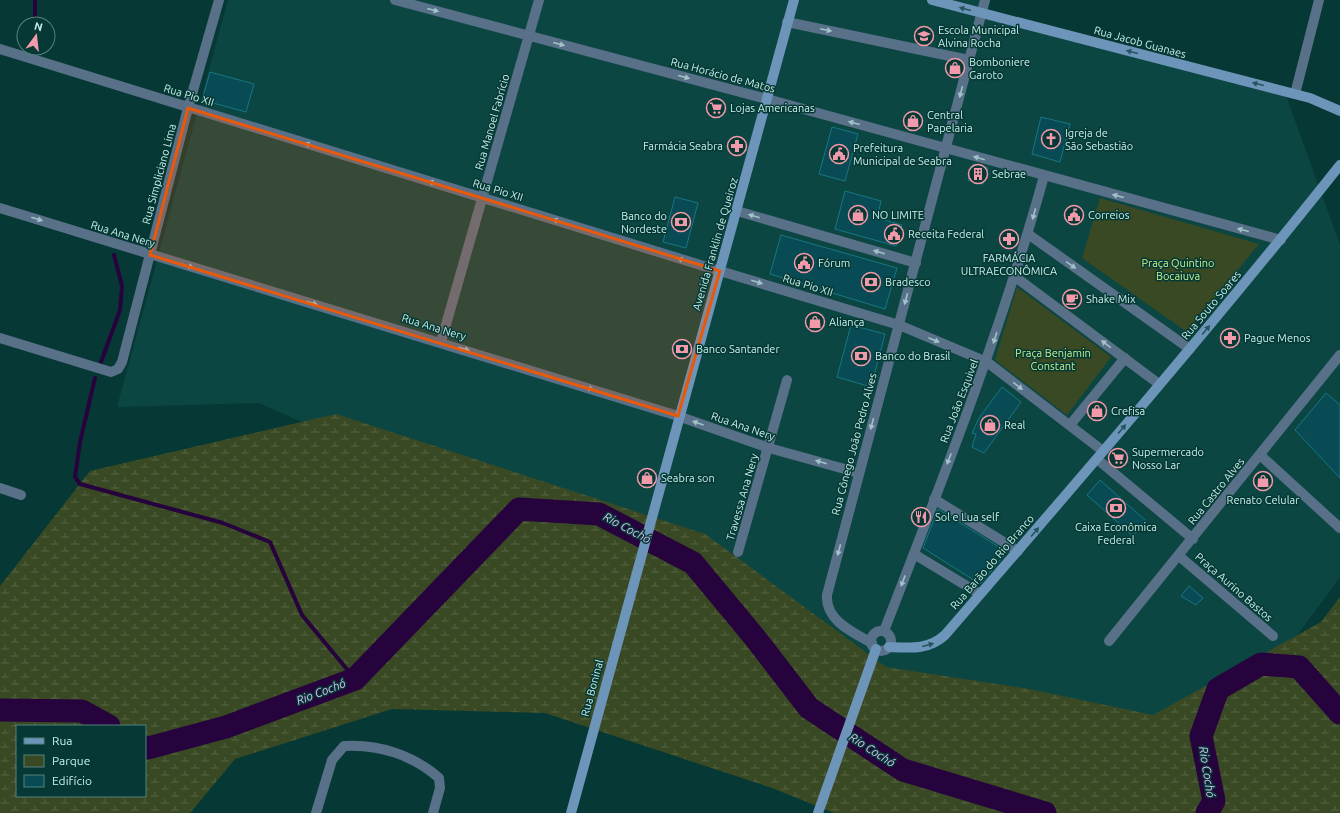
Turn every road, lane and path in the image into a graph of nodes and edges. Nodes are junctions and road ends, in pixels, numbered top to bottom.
1 (219, 0) edge
2 (395, 0) edge
3 (539, 0) edge
4 (794, 0) edge
5 (932, 0) edge
6 (985, 0) edge
7 (1319, 0) edge
8 (981, 13) junction
9 (787, 22) junction
10 (529, 36) junction
11 (0, 49) edge
12 (969, 60) junction
13 (1295, 94) junction
14 (767, 99) junction
15 (188, 108) junction
16 (1340, 111) edge
17 (946, 148) junction
18 (1340, 165) edge
19 (1044, 176) junction
20 (483, 198) junction
21 (0, 208) edge
22 (737, 211) junction
23 (1028, 234) junction
24 (1281, 240) junction
25 (150, 255) junction
26 (916, 263) junction
27 (720, 271) junction
28 (1014, 276) junction
29 (899, 325) junction
30 (0, 338) edge
31 (441, 342) junction
32 (1190, 349) junction
33 (1340, 355) edge
34 (1125, 358) junction
35 (987, 362) junction
36 (787, 380) dead end
37 (1159, 384) junction
38 (678, 416) junction
39 (1070, 425) junction
40 (769, 448) junction
41 (1100, 455) junction
42 (1260, 455) junction
43 (859, 473) junction
44 (0, 488) edge
45 (21, 494) dead end
46 (658, 494) joint
47 (934, 499) junction
48 (1340, 528) edge
49 (1193, 539) junction
50 (738, 552) dead end
51 (1018, 552) junction
52 (914, 554) junction
53 (1179, 556) junction
54 (980, 594) junction
55 (884, 631) junction
56 (1273, 636) dead end
57 (1109, 642) dead end
58 (874, 646) junction
59 (889, 647) junction
60 (316, 813) edge
61 (433, 813) edge
62 (570, 813) edge
63 (818, 813) edge

1 - 15 street, Rua Simpliciano Lima
2 -> 10 street, Rua Horácio de Matos
3 - 10 street, Rua Manoel Fabrício
4 - 9 main road, Avenida Franklin de Queiroz
8 -> 5 main road, Rua Jacob Guanaes
6 - 8 street, Rua Cônego João Pedro Alves
7 - 13 street
8 - 12 street, Rua Cônego João Pedro Alves
13 -> 8 main road, Rua Jacob Guanaes
9 -> 12 street
9 - 14 main road, Avenida Franklin de Queiroz
10 -> 14 street, Rua Horácio de Matos
10 - 20 street, Rua Manoel Fabrício
11 - 15 street, Rua Pio XII
12 -> 17 street, Rua Cônego João Pedro Alves
13 - 16 main road, Rua Jacob Guanaes
17 -> 14 street, Rua Horácio de Matos
14 - 22 main road, Avenida Franklin de Queiroz
20 -> 15 street, Rua Pio XII
15 - 25 street, Rua Simpliciano Lima
19 -> 17 street, Rua Horácio de Matos
17 - 26 street, Rua Cônego João Pedro Alves
18 - 24 main road, Rua Souto Soares
19 -> 23 street, Rua João Esquivel
24 -> 19 street
27 -> 20 street, Rua Pio XII
20 - 31 street, Rua Manoel Fabrício
21 -> 25 street, Rua Ana Nery
26 -> 22 street
22 - 27 main road, Avenida Franklin de Queiroz
23 - 28 street, Rua João Esquivel
23 -> 32 street
32 -> 24 main road, Rua Souto Soares
25 - 30 street, Rua Simpliciano Lima
25 -> 31 street, Rua Ana Nery
26 -> 29 street, Rua Cônego João Pedro Alves
27 -> 29 street, Rua Pio XII
27 - 38 main road, Avenida Franklin de Queiroz
34 -> 28 street
28 -> 35 street, Rua João Esquivel
29 -> 35 street, Rua Pio XII
29 -> 43 street, Rua Cônego João Pedro Alves
31 -> 38 street, Rua Ana Nery
32 - 37 main road, Rua Souto Soares
33 - 42 street, Rua Castro Alves
34 - 37 street
34 - 39 street
35 -> 39 street
35 -> 47 street, Rua João Esquivel
36 - 40 street, Travessa Ana Nery
41 -> 37 main road, Rua Souto Soares
40 -> 38 street, Rua Ana Nery
38 - 46 main road, Avenida Franklin de Queiroz
39 - 41 street
43 -> 40 street, Rua Ana Nery
40 - 50 street, Travessa Ana Nery
41 - 49 street
51 -> 41 main road, Rua Barão do Rio Branco
42 - 48 street
42 - 49 street, Rua Castro Alves
43 -> 58 street, Rua Cônego João Pedro Alves
44 - 45 street
46 - 62 main road, Rua Boninal
47 - 51 street
47 - 52 street, Rua João Esquivel
49 - 53 street, Rua Castro Alves
51 - 54 main road, Rua Barão do Rio Branco
52 - 54 street
52 -> 55 street, Rua João Esquivel
53 - 56 street, Praça Aurino Bastos
53 - 57 street, Rua Castro Alves
59 -> 54 main road, Rua Barão do Rio Branco
55 - 58 street
55 - 59 street
58 - 59 street
58 - 63 main road
60 - 61 street

